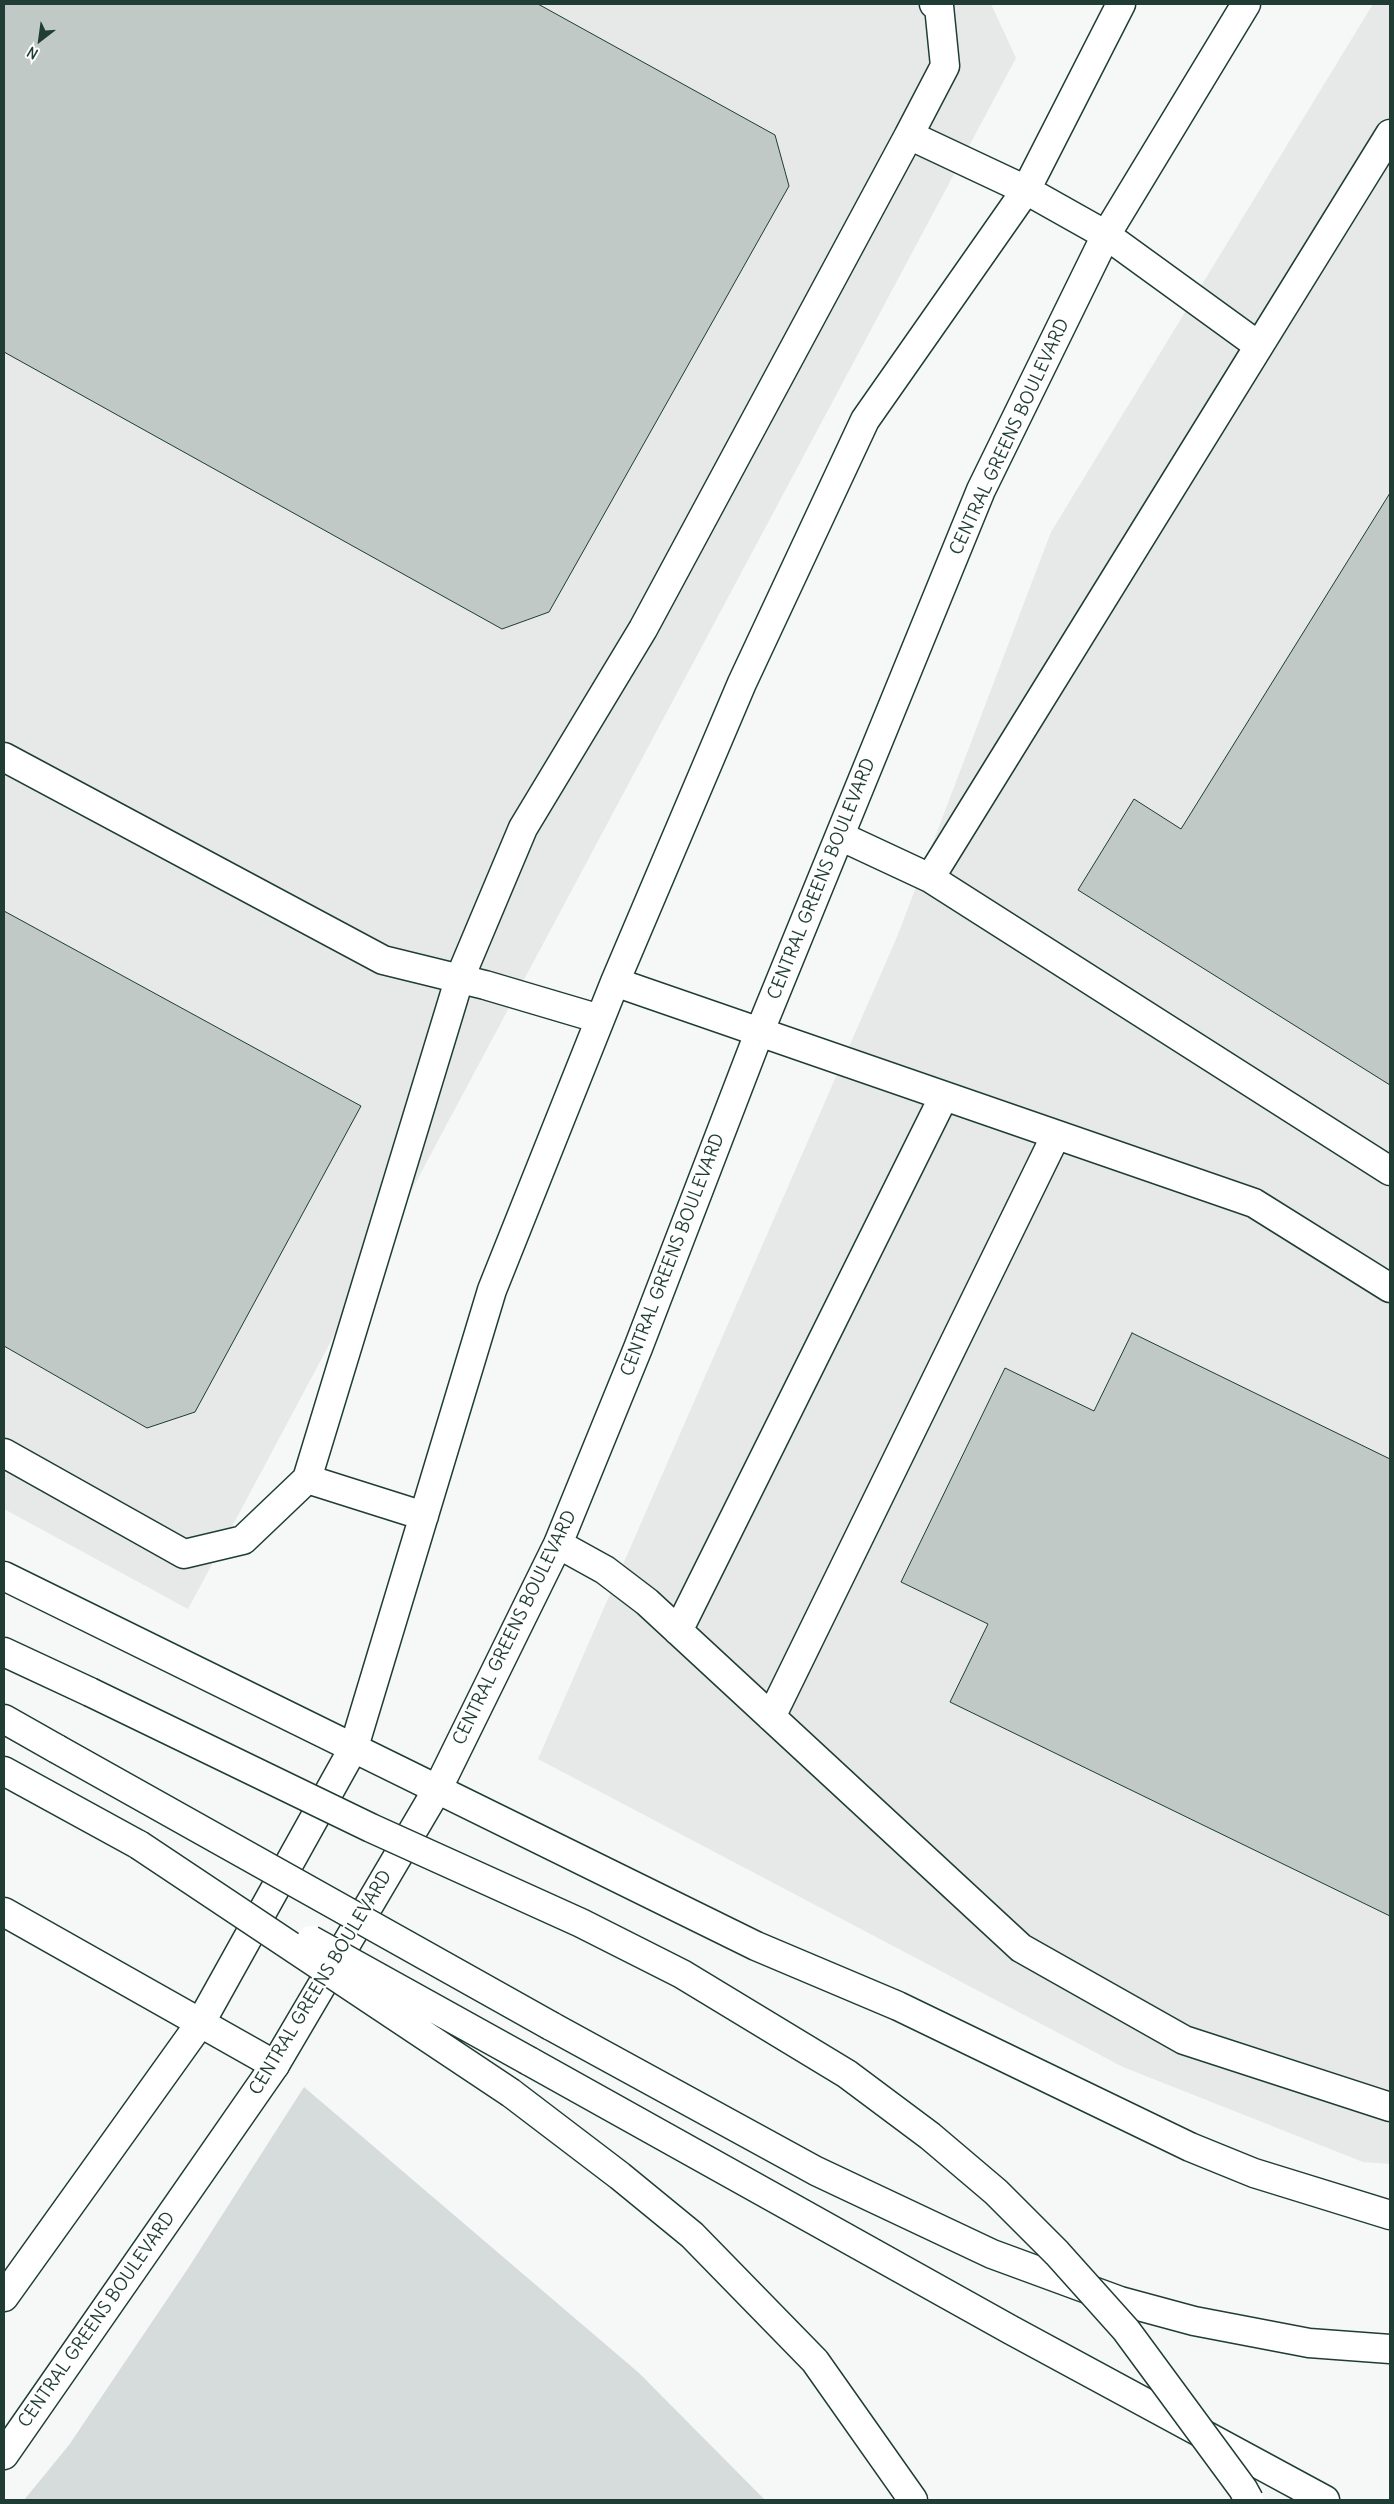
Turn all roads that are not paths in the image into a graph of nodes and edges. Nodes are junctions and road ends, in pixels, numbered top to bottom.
1 (934, 4) edge
2 (1121, 4) edge
3 (1246, 4) edge
4 (1390, 134) edge
5 (910, 135) junction
6 (1026, 190) junction
7 (1106, 235) junction
8 (1259, 346) junction
9 (4, 757) edge
10 (840, 836) junction
11 (930, 878) junction
12 (458, 980) junction
13 (614, 982) junction
14 (600, 1019) junction
15 (759, 1033) junction
16 (944, 1096) junction
17 (1056, 1135) junction
18 (1390, 1172) edge
19 (1390, 1288) edge
20 (4, 1453) edge
21 (307, 1479) junction
22 (424, 1516) junction
23 (558, 1544) junction
24 (4, 1576) edge
25 (678, 1631) junction
26 (4, 1652) edge
27 (771, 1717) junction
28 (4, 1719) edge
29 (354, 1747) junction
30 (4, 1771) edge
31 (438, 1788) junction
32 (138, 1845) junction
33 (4, 1912) edge
34 (201, 2022) junction
35 (275, 2065) junction
36 (1390, 2108) edge
37 (1390, 2215) edge
38 (4, 2297) edge
39 (1390, 2349) edge
40 (4, 2455) edge
41 (913, 2500) edge
42 (1249, 2500) edge
43 (1325, 2500) edge

1 - 5 main road
2 - 6 main road
3 - 7 main road, CENTRAL GREENS BOULEVARD
4 - 8 main road
5 - 6 main road
5 - 12 main road
6 - 7 main road
6 - 13 main road
7 - 8 main road
7 - 10 main road, CENTRAL GREENS BOULEVARD
8 - 11 main road
9 - 12 main road
10 - 11 main road
10 - 15 main road, CENTRAL GREENS BOULEVARD
11 - 18 main road
12 - 14 main road
12 - 21 main road
13 - 14 main road
13 - 15 main road
14 - 22 main road
15 - 16 main road
15 - 23 main road, CENTRAL GREENS BOULEVARD
16 - 17 main road
16 - 25 main road
17 - 19 main road
17 - 27 main road
20 - 21 main road
21 - 22 main road
22 - 29 main road
23 - 25 main road
23 - 31 main road, CENTRAL GREENS BOULEVARD
24 - 29 main road
25 - 27 main road
26 - 42 main road, bridge
27 - 36 main road
28 - 39 main road, bridge
29 - 31 main road
29 - 34 main road
30 - 32 main road
31 - 35 main road, CENTRAL GREENS BOULEVARD
31 - 37 main road
32 - 41 main road, bridge
32 - 43 main road, bridge
33 - 34 main road
34 - 35 main road
34 - 38 main road
35 - 40 main road, CENTRAL GREENS BOULEVARD

